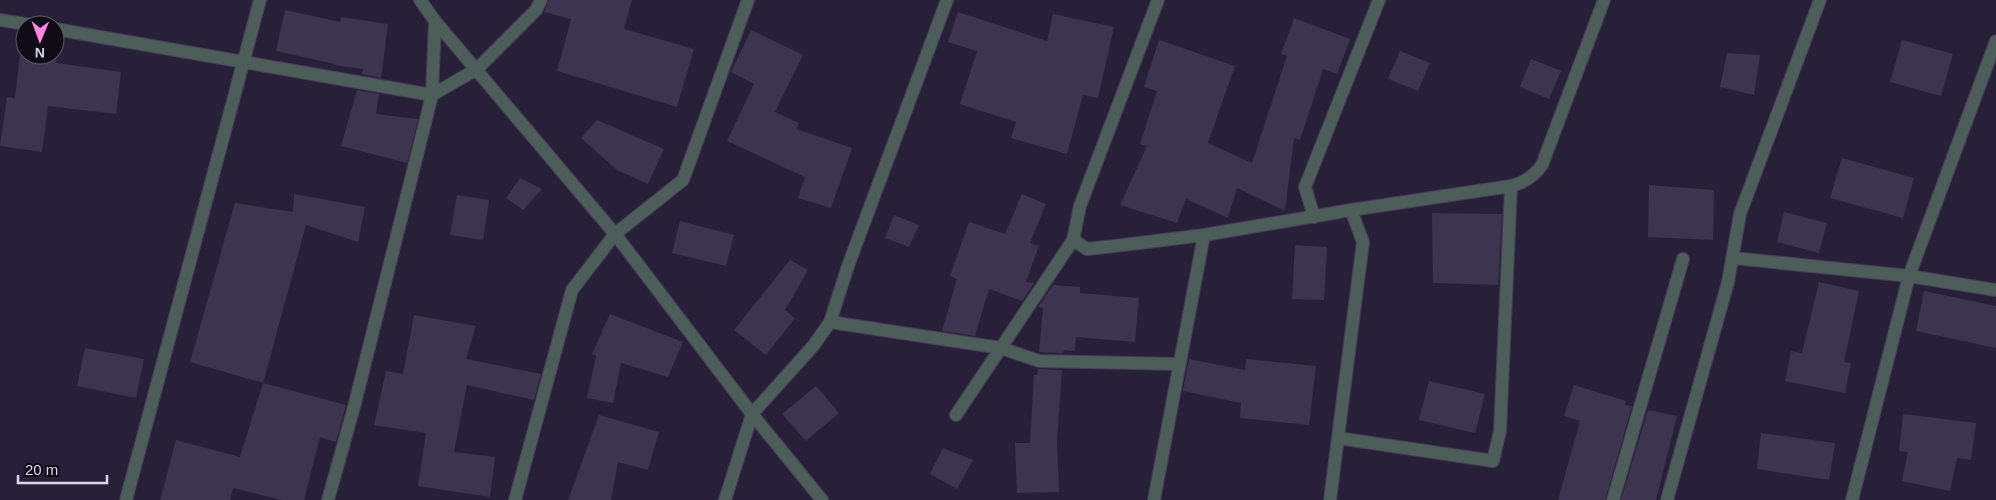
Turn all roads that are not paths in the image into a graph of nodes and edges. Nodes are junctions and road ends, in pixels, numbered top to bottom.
1 (260, 0) edge
2 (420, 0) edge
3 (541, 0) edge
4 (748, 0) edge
5 (947, 0) edge
6 (1158, 0) edge
7 (1379, 0) edge
8 (1604, 0) edge
9 (1820, 0) edge
10 (0, 20) edge
11 (435, 21) junction
12 (15, 22) edge
13 (65, 31) edge
14 (1996, 41) edge
15 (244, 62) junction
16 (477, 69) junction
17 (432, 95) junction
18 (1511, 186) junction
19 (1351, 210) junction
20 (1314, 217) junction
21 (615, 234) junction
22 (1204, 234) junction
23 (1073, 240) junction
24 (1733, 258) junction
25 (1683, 259) dead end
26 (1909, 276) junction
27 (1996, 290) edge
28 (830, 322) junction
29 (1001, 348) junction
30 (1178, 364) junction
31 (752, 414) junction
32 (956, 415) dead end
33 (1338, 438) junction
34 (126, 500) edge
35 (328, 500) edge
36 (515, 500) edge
37 (725, 500) edge
38 (822, 500) edge
39 (1154, 500) edge
40 (1330, 500) edge
41 (1613, 500) edge
42 (1667, 500) edge
43 (1852, 500) edge

1 - 15 street
2 - 11 street
3 - 16 street
4 - 21 street
5 - 28 street
6 - 23 street
7 - 20 street
8 - 18 street
9 - 24 street
10 - 12 street
11 - 16 street
11 - 17 street
13 - 15 street
14 - 26 street
15 - 17 street
15 - 34 street
16 - 17 street
16 - 21 street
17 - 35 street
18 - 19 street
18 - 33 street
19 - 20 street
19 - 33 street
20 - 22 street
21 - 31 street
21 - 36 street
22 - 23 street
22 - 30 street
23 - 29 street
24 - 26 street
24 - 42 street
25 - 41 street
26 - 27 street
26 - 43 street
28 - 29 street
28 - 31 street
29 - 30 street
29 - 32 street
30 - 39 street
31 - 37 street
31 - 38 street
33 - 40 street

